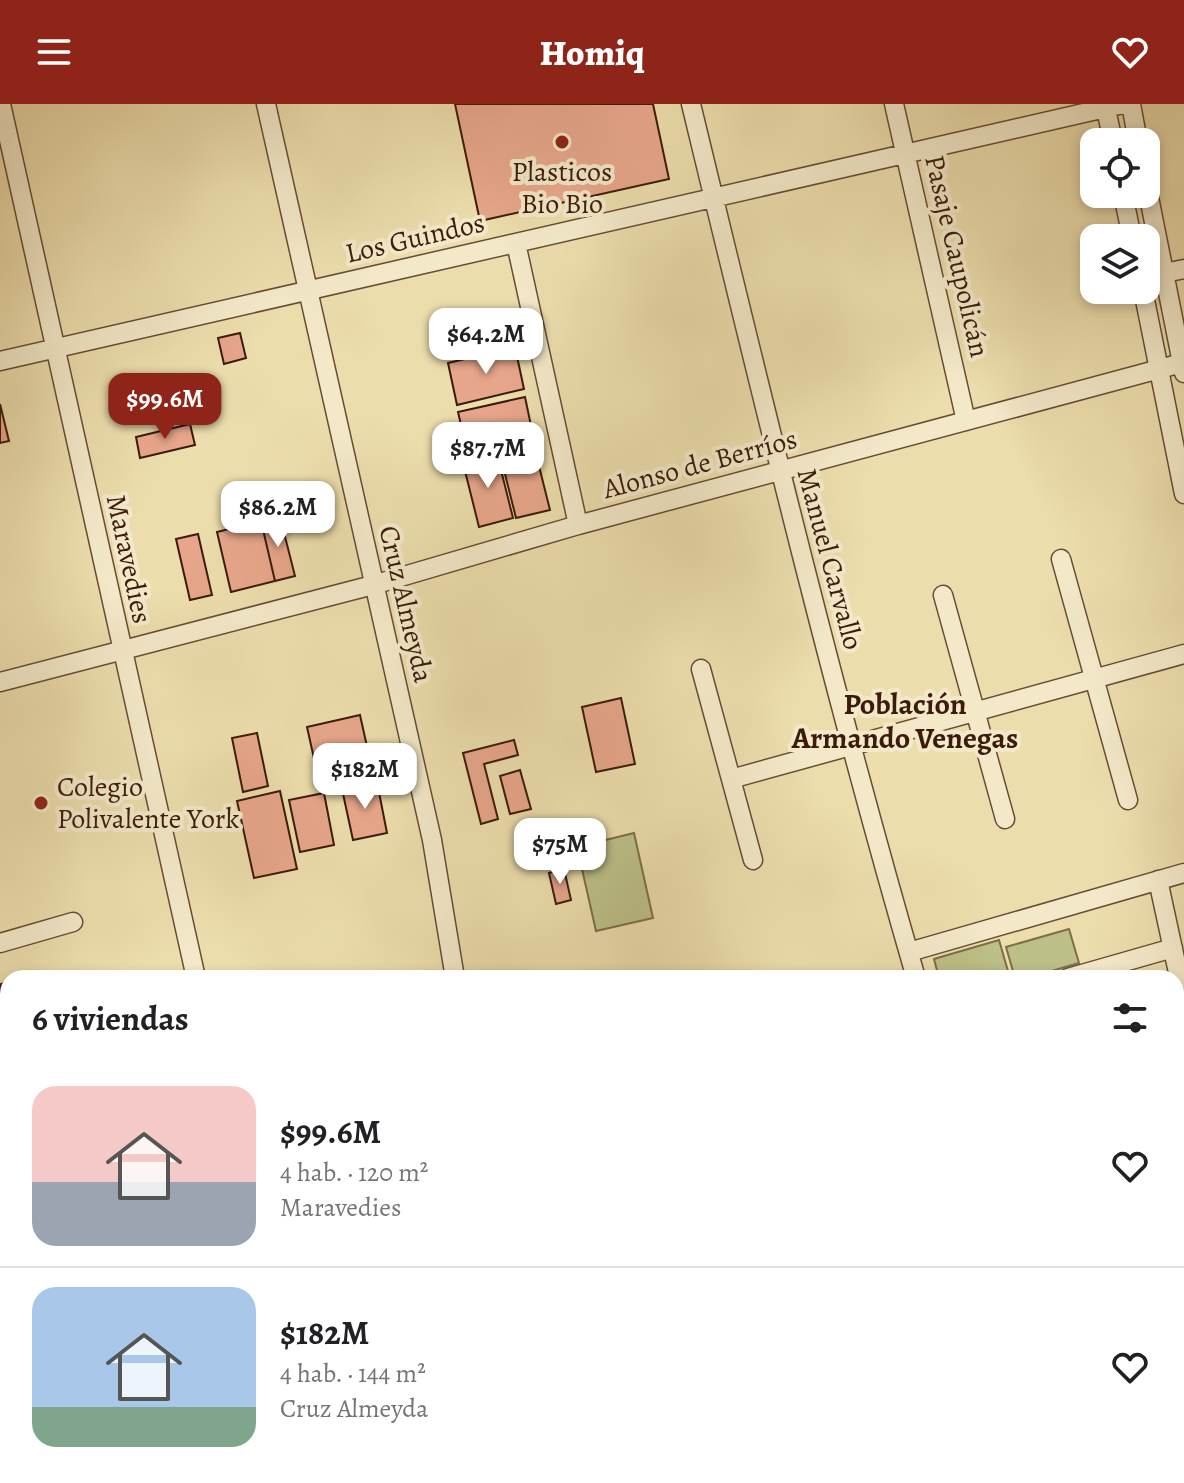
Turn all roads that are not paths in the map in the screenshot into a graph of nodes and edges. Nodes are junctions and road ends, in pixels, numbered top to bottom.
1 (1, 104) edge
2 (266, 104) edge
3 (691, 104) edge
4 (894, 104) edge
5 (1131, 104) edge
6 (1111, 105) edge
7 (1112, 128) edge
8 (1135, 128) edge
9 (905, 154) junction
10 (714, 198) junction
11 (1151, 208) edge
12 (516, 243) junction
13 (1184, 269) edge
14 (1164, 273) junction
15 (307, 291) junction
16 (1146, 304) edge
17 (55, 349) junction
18 (0, 361) edge
19 (1183, 368) edge
20 (1159, 369) junction
21 (966, 421) junction
22 (779, 472) junction
23 (1184, 494) edge
24 (578, 525) junction
25 (1061, 559) dead end
26 (373, 585) junction
27 (943, 595) dead end
28 (121, 650) junction
29 (1184, 654) edge
30 (701, 669) dead end
31 (1094, 678) junction
32 (0, 682) edge
33 (975, 711) junction
34 (850, 746) junction
35 (731, 779) junction
36 (1128, 800) dead end
37 (1005, 819) dead end
38 (753, 860) dead end
39 (1184, 873) edge
40 (1158, 880) junction
41 (73, 922) dead end
42 (0, 943) edge
43 (1173, 948) junction
44 (909, 952) junction
45 (194, 970) edge
46 (454, 970) edge
47 (914, 970) edge
48 (1096, 970) edge
49 (1178, 970) edge

1 - 17 street, Maravedies
2 - 15 street, Cruz Almeyda
3 - 10 street, Manuel Carvallo
4 - 9 street, Pasaje Caupolicán
5 - 8 street
6 - 7 street
6 - 9 street, Los Guindos
9 - 10 street, Los Guindos
9 - 21 street, Pasaje Caupolicán
10 - 12 street, Los Guindos
10 - 22 street, Manuel Carvallo
11 - 14 street
12 - 15 street, Los Guindos
12 - 24 street
13 - 14 street
14 - 19 street
15 - 17 street, Los Guindos
15 - 26 street, Cruz Almeyda
16 - 20 street
17 - 18 street, Los Guindos
17 - 28 street, Maravedies
19 - 20 street, Alonso de Berríos
20 - 21 street, Alonso de Berríos
20 - 23 street
21 - 22 street, Alonso de Berríos
22 - 24 street, Alonso de Berríos
22 - 34 street, Manuel Carvallo
24 - 26 street, Alonso de Berríos
25 - 31 street
26 - 28 street, Alonso de Berríos
26 - 46 street, Cruz Almeyda
27 - 33 street
28 - 32 street, Alonso de Berríos
28 - 45 street, Maravedies
29 - 31 street
30 - 35 street
31 - 33 street
31 - 36 street
33 - 34 street
33 - 37 street
34 - 35 street
34 - 44 street, Manuel Carvallo
35 - 38 street
39 - 40 street
40 - 43 street
40 - 44 street
41 - 42 street
43 - 48 street
43 - 49 street
44 - 47 street, Manuel Carvallo

